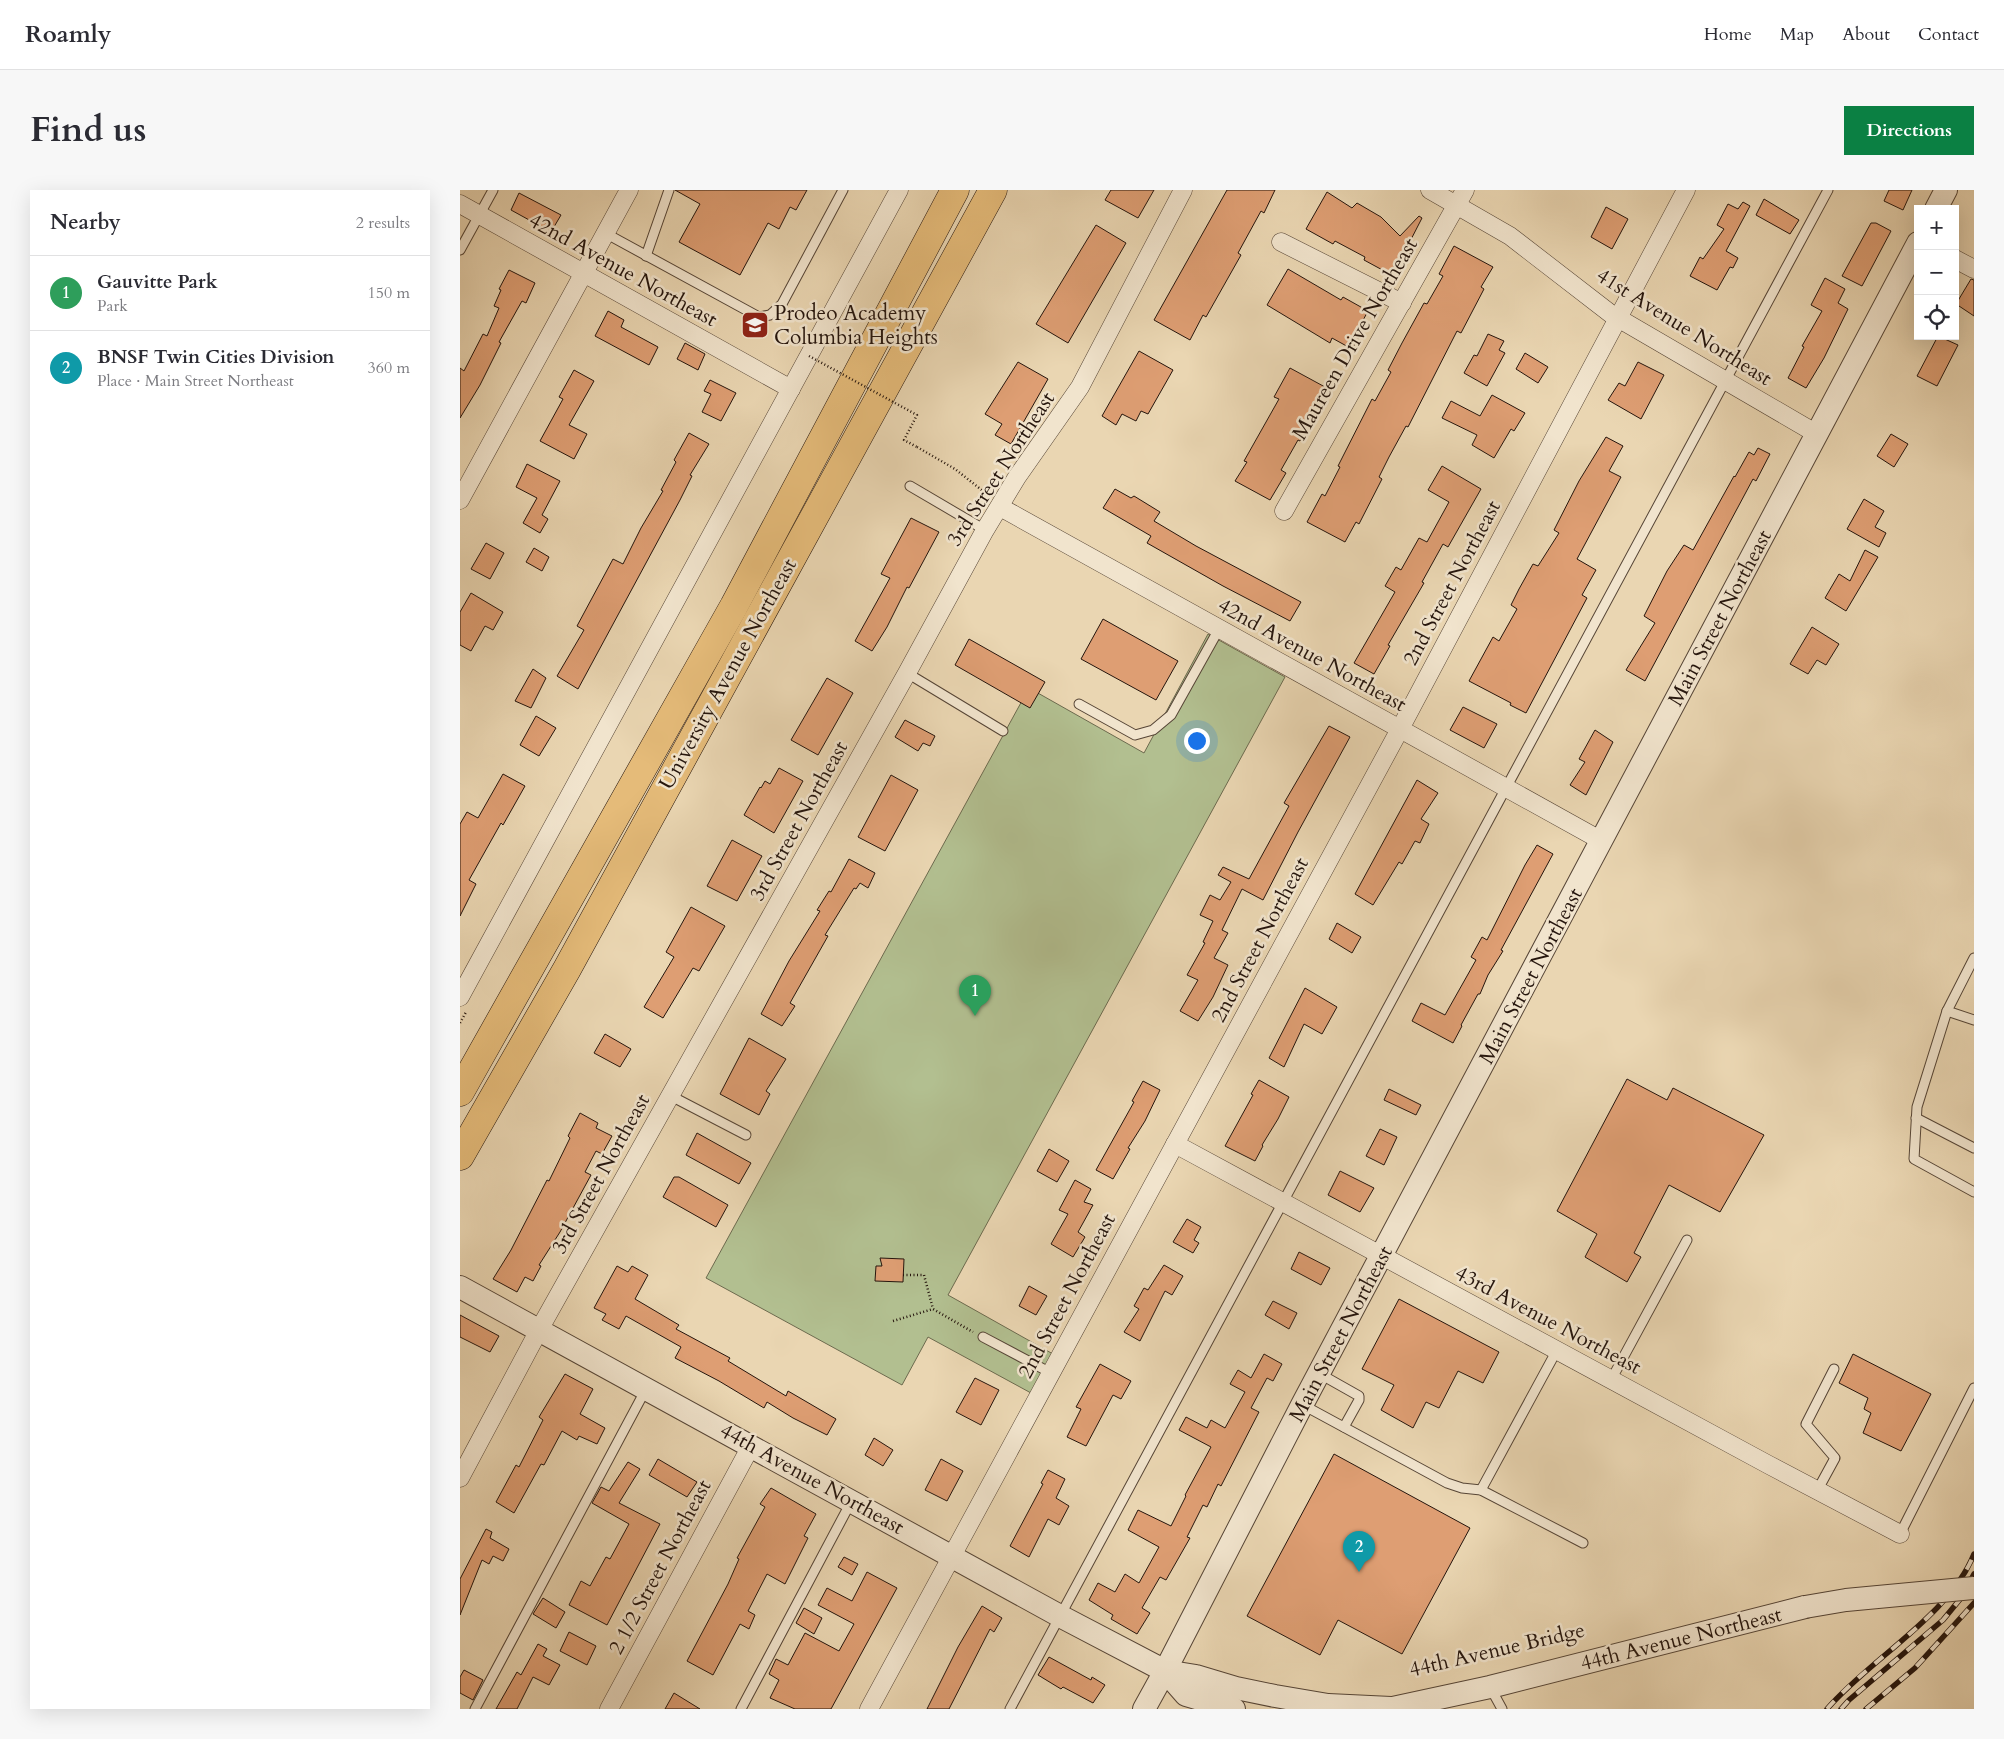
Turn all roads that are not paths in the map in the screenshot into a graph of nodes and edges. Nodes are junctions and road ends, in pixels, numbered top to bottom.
1 (493, 190) edge
2 (629, 190) edge
3 (669, 190) edge
4 (843, 190) edge
5 (899, 190) edge
6 (955, 190) edge
7 (993, 190) edge
8 (1183, 190) edge
9 (1430, 190) edge
10 (1686, 190) edge
11 (1828, 190) edge
12 (1946, 190) edge
13 (1461, 198) edge
14 (460, 204) edge
15 (1938, 205) edge
16 (479, 215) junction
17 (605, 233) junction
18 (1281, 242) dead end
19 (460, 250) edge
20 (1914, 250) edge
21 (646, 256) junction
22 (1959, 261) edge
23 (1974, 269) edge
24 (583, 273) junction
25 (1402, 303) junction
26 (1618, 318) junction
27 (1726, 380) junction
28 (790, 389) junction
29 (1817, 434) junction
30 (910, 486) dead end
31 (460, 500) edge
32 (1000, 507) junction
33 (1284, 510) dead end
34 (985, 530) junction
35 (1219, 629) junction
36 (907, 673) junction
37 (1079, 704) dead end
38 (1400, 729) junction
39 (1003, 731) dead end
40 (1506, 788) junction
41 (1602, 841) junction
42 (1974, 958) edge
43 (460, 997) edge
44 (1947, 1012) junction
45 (1974, 1020) edge
46 (460, 1092) edge
47 (671, 1096) junction
48 (1916, 1118) junction
49 (746, 1135) dead end
50 (1175, 1144) junction
51 (1974, 1148) edge
52 (460, 1156) edge
53 (1974, 1192) edge
54 (1283, 1202) junction
55 (1688, 1240) dead end
56 (1382, 1256) junction
57 (460, 1287) edge
58 (539, 1330) junction
59 (983, 1337) road end
60 (1557, 1350) junction
61 (1834, 1369) dead end
62 (1051, 1373) junction
63 (1319, 1374) junction
64 (1611, 1380) junction
65 (646, 1388) junction
66 (1974, 1388) edge
67 (1302, 1405) junction
68 (1344, 1427) junction
69 (751, 1446) junction
70 (460, 1478) edge
71 (1481, 1490) junction
72 (1818, 1491) junction
73 (852, 1501) junction
74 (1900, 1534) joint
75 (1582, 1543) dead end
76 (952, 1556) junction
77 (1974, 1588) edge
78 (1060, 1616) junction
79 (1165, 1671) junction
80 (1490, 1687) junction
81 (475, 1709) edge
82 (609, 1709) edge
83 (742, 1709) edge
84 (869, 1709) edge
85 (1010, 1709) edge
86 (1144, 1709) edge
87 (1234, 1709) edge
88 (1389, 1709) edge
89 (1502, 1709) edge

1 - 16 lane
2 - 17 street
3 - 21 lane
4 - 21 lane
5 - 28 street
6 - 46 main road, University Avenue Northeast
7 - 52 main road, University Avenue Northeast
8 - 32 street, 3rd Street Northeast
9 - 13 street, 41st Avenue Northeast
10 - 26 street, 2nd Street Northeast
11 - 27 lane
12 - 15 street
13 - 25 street, Maureen Drive Northeast
13 - 26 street, 41st Avenue Northeast
14 - 16 street, 42nd Avenue Northeast
16 - 19 lane
16 - 24 street, 42nd Avenue Northeast
17 - 21 lane
17 - 24 street
18 - 25 street
20 - 29 street, Main Street Northeast
22 - 23 street
24 - 28 street, 42nd Avenue Northeast
24 - 31 street
25 - 33 street, Maureen Drive Northeast
26 - 27 street, 41st Avenue Northeast
26 - 38 street, 2nd Street Northeast
27 - 29 street, 41st Avenue Northeast
27 - 40 lane
28 - 43 street
29 - 41 street, Main Street Northeast
30 - 34 lane
32 - 34 street, 3rd Street Northeast
32 - 35 street, 42nd Avenue Northeast
34 - 36 street, 3rd Street Northeast
35 - 37 lane
35 - 38 street, 42nd Avenue Northeast
36 - 39 lane
36 - 47 street, 3rd Street Northeast
38 - 40 street, 42nd Avenue Northeast
38 - 50 street, 2nd Street Northeast
40 - 41 street, 42nd Avenue Northeast
40 - 54 lane
41 - 56 street, Main Street Northeast
42 - 44 lane
44 - 45 lane
44 - 48 lane
47 - 49 lane
47 - 58 street, 3rd Street Northeast
48 - 51 lane
48 - 53 lane
50 - 54 street, 43rd Avenue Northeast
50 - 62 street, 2nd Street Northeast
54 - 56 street, 43rd Avenue Northeast
54 - 78 lane
55 - 64 lane
56 - 60 street, 43rd Avenue Northeast
56 - 63 street, Main Street Northeast
57 - 58 street, 44th Avenue Northeast
58 - 65 street, 44th Avenue Northeast
58 - 70 street, 3rd Street Northeast
59 - 62 lane
60 - 64 street, 43rd Avenue Northeast
60 - 71 lane
61 - 72 lane
62 - 76 street, 2nd Street Northeast
63 - 67 street, Main Street Northeast
63 - 68 lane
64 - 72 street, 43rd Avenue Northeast
65 - 69 street, 44th Avenue Northeast
65 - 81 lane
66 - 74 lane
67 - 68 lane
67 - 79 street, Main Street Northeast
68 - 71 lane
69 - 73 street, 44th Avenue Northeast
69 - 82 street, 2 1/2 Street Northeast
71 - 75 lane
72 - 74 street, 43rd Avenue Northeast
73 - 76 street, 44th Avenue Northeast
73 - 83 lane
76 - 78 street, 44th Avenue Northeast
76 - 84 street, 2nd Street Northeast
77 - 80 street, 44th Avenue Northeast, bridge
78 - 79 street, 44th Avenue Northeast
78 - 85 lane
79 - 86 street, Main Street Northeast
79 - 87 street, 44th Avenue Northeast
79 - 88 street, 44th Avenue Northeast
80 - 88 street, 44th Avenue Northeast
80 - 89 lane

